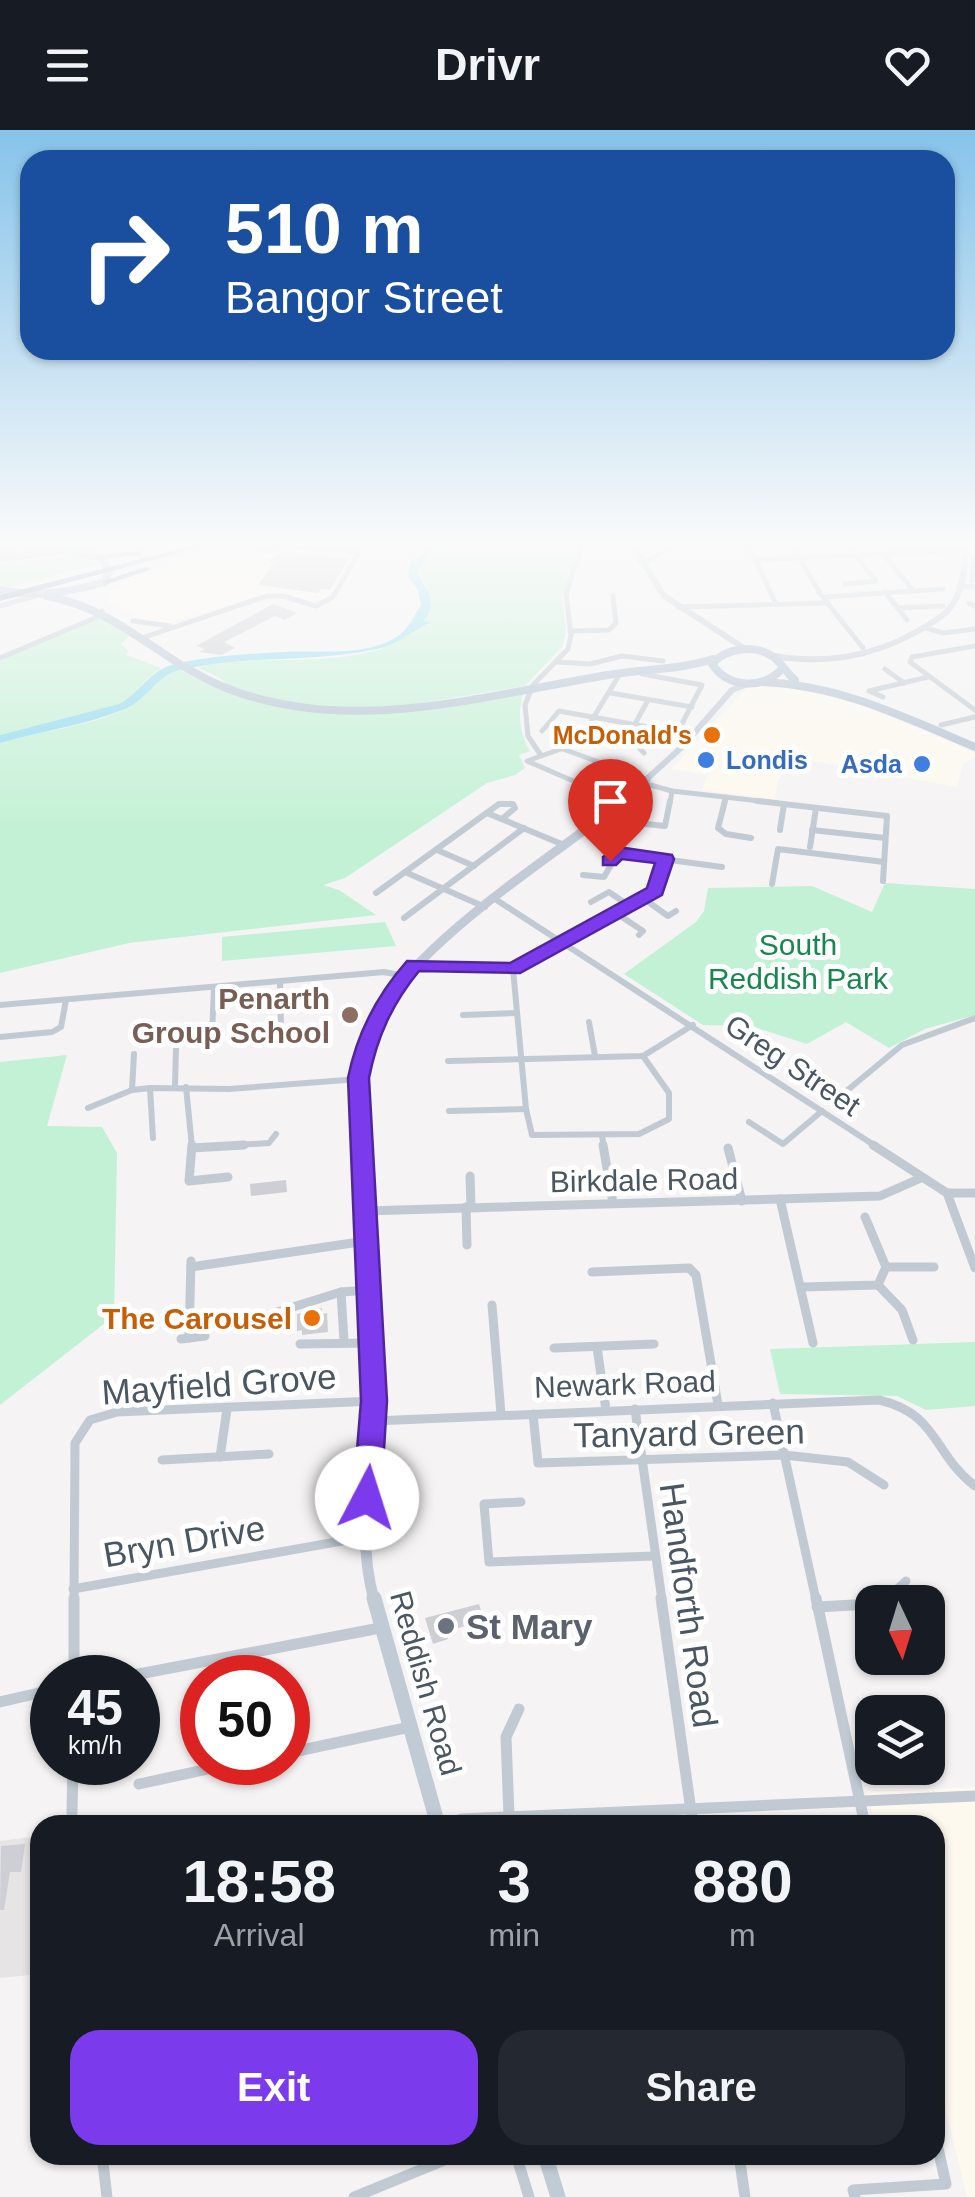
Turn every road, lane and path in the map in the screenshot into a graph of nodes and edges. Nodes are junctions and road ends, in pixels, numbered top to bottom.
1 (49, 637) edge
2 (147, 637) edge
3 (149, 637) edge
4 (163, 637) edge
5 (569, 637) edge
6 (718, 637) edge
7 (727, 637) edge
8 (854, 637) edge
9 (903, 637) edge
10 (159, 642) junction
11 (975, 646) edge
12 (862, 648) dead end
13 (747, 650) junction
14 (167, 652) junction
15 (767, 654) junction
16 (716, 657) junction
17 (0, 658) edge
18 (797, 659) junction
19 (556, 662) junction
20 (667, 664) junction
21 (782, 667) junction
22 (885, 669) dead end
23 (642, 674) dead end
24 (618, 677) dead end
25 (723, 677) junction
26 (928, 677) junction
27 (761, 682) junction
28 (750, 683) junction
29 (904, 683) junction
30 (804, 684) junction
31 (732, 690) junction
32 (610, 693) junction
33 (882, 697) dead end
34 (975, 698) edge
35 (648, 700) junction
36 (962, 701) junction
37 (693, 706) junction
38 (716, 708) junction
39 (975, 714) edge
40 (595, 717) junction
41 (634, 724) junction
42 (941, 725) dead end
43 (652, 727) junction
44 (542, 730) dead end
45 (676, 732) junction
46 (673, 741) dead end
47 (562, 748) junction
48 (975, 748) edge
49 (644, 753) dead end
50 (540, 754) junction
51 (646, 782) junction
52 (672, 790) junction
53 (726, 797) junction
54 (622, 802) junction
55 (784, 804) junction
56 (816, 808) junction
57 (488, 812) junction
58 (502, 819) junction
59 (646, 824) dead end
60 (524, 828) junction
61 (780, 830) dead end
62 (812, 830) junction
63 (750, 838) dead end
64 (884, 838) junction
65 (564, 845) junction
66 (810, 847) dead end
67 (436, 850) junction
68 (665, 859) junction
69 (884, 862) junction
70 (474, 866) junction
71 (722, 867) dead end
72 (405, 872) junction
73 (583, 874) dead end
74 (883, 881) dead end
75 (772, 884) dead end
76 (444, 888) junction
77 (376, 893) dead end
78 (644, 900) junction
79 (591, 902) dead end
80 (490, 903) junction
81 (631, 906) junction
82 (676, 911) dead end
83 (619, 914) junction
84 (404, 918) dead end
85 (638, 935) dead end
86 (564, 942) junction
87 (414, 965) junction
88 (513, 969) junction
89 (404, 976) junction
90 (280, 981) junction
91 (214, 987) junction
92 (66, 1000) junction
93 (0, 1005) edge
94 (518, 1013) junction
95 (463, 1015) dead end
96 (975, 1018) edge
97 (589, 1022) dead end
98 (693, 1026) junction
99 (281, 1030) dead end
100 (212, 1036) dead end
101 (0, 1037) edge
102 (176, 1048) dead end
103 (134, 1054) dead end
104 (595, 1056) junction
105 (643, 1056) junction
106 (523, 1059) junction
107 (448, 1062) dead end
108 (358, 1078) junction
109 (175, 1086) junction
110 (186, 1087) junction
111 (150, 1088) junction
112 (132, 1090) junction
113 (838, 1098) dead end
114 (88, 1108) dead end
115 (526, 1109) junction
116 (450, 1111) dead end
117 (822, 1111) junction
118 (749, 1122) dead end
119 (276, 1134) dead end
120 (602, 1136) junction
121 (153, 1138) dead end
122 (269, 1143) junction
123 (192, 1148) junction
124 (728, 1148) dead end
125 (272, 1155) dead end
126 (470, 1176) dead end
127 (228, 1177) dead end
128 (922, 1178) junction
129 (975, 1192) edge
130 (947, 1193) junction
131 (780, 1199) junction
132 (742, 1200) junction
133 (613, 1202) junction
134 (469, 1207) junction
135 (364, 1211) junction
136 (866, 1217) dead end
137 (366, 1241) junction
138 (467, 1245) dead end
139 (886, 1267) junction
140 (934, 1267) dead end
141 (975, 1268) edge
142 (592, 1272) dead end
143 (878, 1285) junction
144 (802, 1287) junction
145 (369, 1290) junction
146 (341, 1292) junction
147 (492, 1304) dead end
148 (260, 1317) dead end
149 (205, 1336) dead end
150 (913, 1340) dead end
151 (344, 1341) junction
152 (372, 1343) junction
153 (813, 1343) dead end
154 (300, 1344) dead end
155 (654, 1344) dead end
156 (597, 1347) junction
157 (554, 1348) dead end
158 (374, 1401) junction
159 (773, 1402) junction
160 (718, 1406) junction
161 (227, 1409) junction
162 (606, 1410) junction
163 (635, 1410) junction
164 (501, 1414) junction
165 (534, 1414) junction
166 (374, 1421) junction
167 (269, 1454) dead end
168 (784, 1455) junction
169 (220, 1457) junction
170 (162, 1460) dead end
171 (642, 1460) junction
172 (884, 1484) dead end
173 (975, 1486) edge
174 (521, 1502) dead end
175 (364, 1537) junction
176 (654, 1556) junction
177 (906, 1581) dead end
178 (902, 1585) edge
179 (73, 1589) junction
180 (855, 1605) edge
181 (817, 1607) junction
182 (380, 1628) junction
183 (74, 1655) edge
184 (160, 1670) edge
185 (30, 1695) edge
186 (0, 1702) edge
187 (520, 1709) dead end
188 (410, 1728) junction
189 (310, 1748) edge
190 (72, 1785) edge
191 (975, 1796) edge
192 (859, 1800) junction
193 (691, 1808) junction
194 (72, 1813) dead end
195 (438, 1815) edge
196 (509, 1815) edge
197 (532, 1815) edge
198 (692, 1815) edge
199 (863, 1815) edge
200 (103, 2165) edge
201 (432, 2165) edge
202 (519, 2165) edge
203 (548, 2165) edge
204 (740, 2165) edge
205 (942, 2165) edge
206 (107, 2197) edge
207 (354, 2197) edge
208 (529, 2197) edge
209 (558, 2197) edge
210 (745, 2197) edge
211 (854, 2197) edge

1 - 17 street
2 - 14 main road
3 - 10 main road
4 - 10 street
5 - 19 street
6 - 16 main road
7 - 13 main road
8 - 12 street
9 - 18 main road
10 - 14 main road
11 - 26 street
13 - 15 main road
13 - 16 main road
14 - 20 main road
15 - 18 main road
15 - 21 main road
16 - 20 main road
16 - 25 main road
18 - 21 main road
19 - 20 street
19 - 50 street
20 - 25 main road
21 - 27 main road
21 - 30 main road
22 - 29 street
23 - 37 street
24 - 32 street
25 - 28 main road
25 - 31 main road
26 - 29 street
26 - 36 street
27 - 28 main road
27 - 30 main road
28 - 31 main road
29 - 33 street
30 - 48 main road
31 - 38 main road, Reddish Road
32 - 35 street
32 - 40 street
34 - 36 street
35 - 37 street
35 - 41 street
36 - 39 street
37 - 38 street
37 - 45 street
38 - 51 main road, Reddish Road
39 - 42 street
40 - 41 street
40 - 44 street
40 - 47 street
41 - 43 street
43 - 45 street
43 - 49 street
45 - 46 street
47 - 50 street
47 - 51 street
50 - 54 street
51 - 52 street
51 - 54 main road, Reddish Road
52 - 53 street
52 - 59 street
53 - 55 street
53 - 63 street
54 - 65 main road, Reddish Road
55 - 56 street
55 - 61 street
56 - 62 street
56 - 64 street
57 - 58 street
57 - 58 street
57 - 67 street
58 - 60 street
60 - 65 street
60 - 70 street
62 - 64 street
62 - 66 street
64 - 69 street
65 - 80 main road, Reddish Road
67 - 70 street
67 - 72 street
68 - 71 street
68 - 73 street
68 - 78 street
69 - 74 street
69 - 75 street
70 - 76 street
72 - 76 street, Greg Street
72 - 77 street
76 - 80 street, Greg Street
76 - 84 street
78 - 81 street
78 - 82 street
79 - 81 street
80 - 86 street, Greg Street
80 - 87 main road, Reddish Road
81 - 83 street
83 - 85 street
83 - 86 street
86 - 88 street
86 - 98 street, Greg Street
87 - 88 street
87 - 89 main road, Reddish Road
88 - 94 street
89 - 90 street
89 - 108 main road, Reddish Road
90 - 91 street
90 - 99 street
91 - 92 street
91 - 100 street
92 - 93 street
92 - 101 street
94 - 95 street
94 - 106 street
96 - 113 street
97 - 104 street
98 - 105 street
98 - 117 street, Greg Street
102 - 109 street
103 - 112 street
104 - 105 street
104 - 106 street
105 - 120 street
106 - 107 street
106 - 115 street
108 - 110 street
108 - 135 main road, Reddish Road
109 - 110 street
109 - 111 street
110 - 123 street
111 - 112 street
111 - 121 street
112 - 114 street
115 - 116 street
115 - 120 street
117 - 118 street
117 - 128 street, Greg Street
119 - 122 street
120 - 133 street
122 - 123 street
122 - 125 street
123 - 127 street
124 - 132 street
126 - 134 street
128 - 130 street, Greg Street
128 - 131 street, Birkdale Road
129 - 130 street
130 - 141 street
131 - 132 street, Birkdale Road
131 - 144 street
132 - 133 street, Birkdale Road
133 - 134 street, Birkdale Road
134 - 135 street, Birkdale Road
134 - 138 street
135 - 137 main road, Reddish Road
136 - 139 street
137 - 145 main road, Reddish Road
137 - 149 street
139 - 140 street
139 - 143 street
142 - 160 street
143 - 144 street
143 - 150 street
144 - 153 street
145 - 146 street
145 - 152 main road, Reddish Road
146 - 148 street
146 - 151 street
147 - 164 street
151 - 152 street
151 - 154 street
152 - 158 main road, Reddish Road
155 - 156 street
156 - 157 street
156 - 162 street
158 - 161 street, Mayfield Grove
158 - 166 main road, Reddish Road
159 - 160 street, Newark Road
159 - 168 street
159 - 173 street, Newark Road
160 - 163 street, Newark Road
161 - 169 street
161 - 179 street, Mayfield Grove
162 - 163 street, Newark Road
162 - 165 street, Newark Road
163 - 171 street, Handforth Road
164 - 165 street, Newark Road
164 - 166 street, Newark Road
165 - 171 street, Tanyard Green
166 - 175 main road, Reddish Road
167 - 169 street
168 - 171 street, Tanyard Green
168 - 172 street, Tanyard Green
168 - 181 street
169 - 170 street
171 - 176 street, Handforth Road
174 - 176 street
175 - 179 street, Bryn Drive
175 - 182 main road, Reddish Road
176 - 193 street, Handforth Road
177 - 178 street
179 - 183 street, Mayfield Grove
180 - 181 street
181 - 192 street
182 - 184 street
182 - 188 main road, Reddish Road
185 - 186 street
187 - 196 street
188 - 189 street
188 - 195 main road, Reddish Road
190 - 194 street
191 - 192 street
192 - 193 street
192 - 199 street
193 - 197 street
193 - 198 street, Handforth Road
200 - 206 street
201 - 207 street
202 - 208 street
203 - 209 main road
204 - 210 street
205 - 211 street

